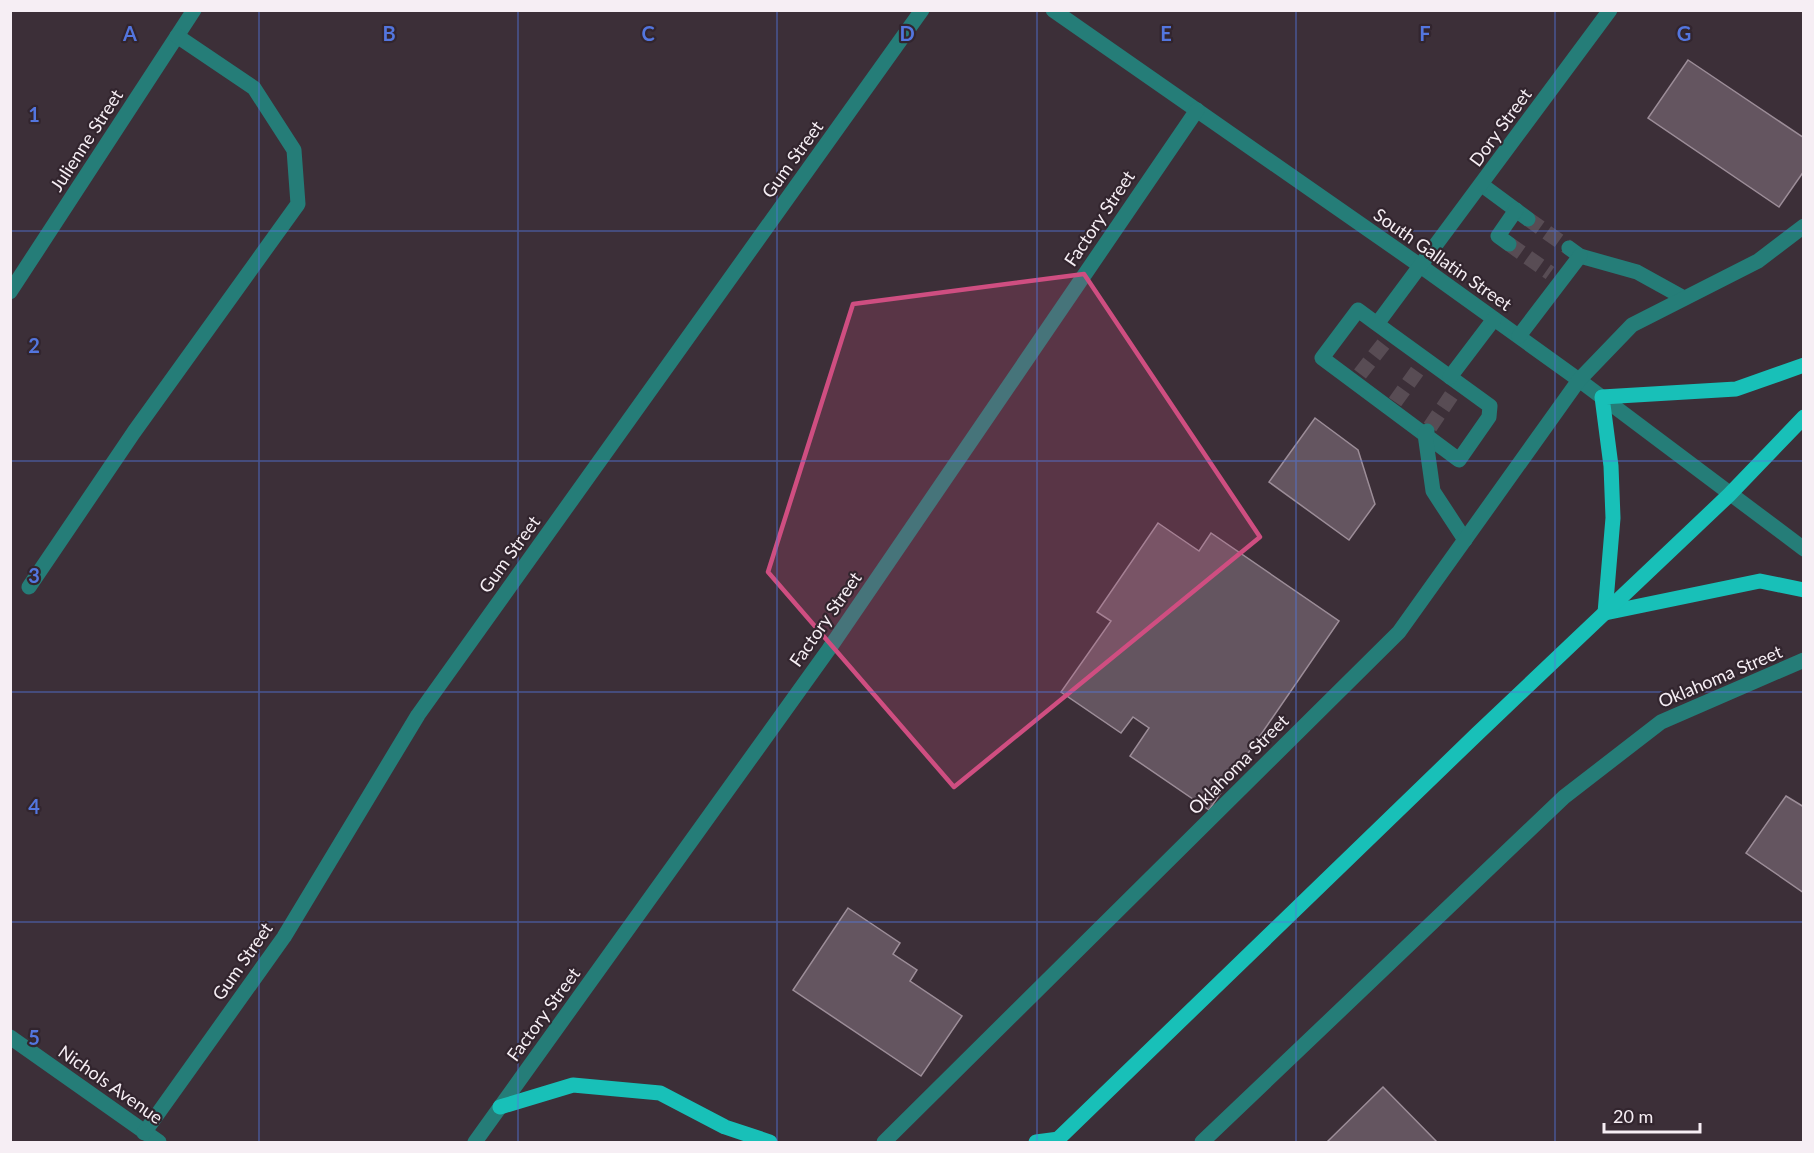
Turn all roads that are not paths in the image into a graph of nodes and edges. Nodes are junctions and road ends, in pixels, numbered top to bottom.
1 (194, 10) edge
2 (922, 10) edge
3 (1053, 10) edge
4 (1610, 10) edge
5 (177, 36) junction
6 (1197, 110) junction
7 (1482, 185) junction
8 (1803, 226) edge
9 (1509, 244) dead end
10 (1422, 267) junction
11 (10, 292) edge
12 (1684, 298) junction
13 (1494, 319) junction
14 (1377, 324) junction
15 (1519, 336) junction
16 (1803, 365) edge
17 (1579, 380) junction
18 (1454, 385) junction
19 (1602, 397) junction
20 (1803, 417) edge
21 (1427, 431) junction
22 (1730, 495) junction
23 (1466, 540) junction
24 (1803, 549) edge
25 (29, 587) dead end
26 (1803, 590) edge
27 (1605, 613) junction
28 (1803, 660) edge
29 (10, 1037) edge
30 (501, 1107) junction
31 (725, 1127) junction
32 (144, 1133) junction
33 (1057, 1141) edge
34 (159, 1143) edge
35 (474, 1143) edge
36 (737, 1143) edge
37 (770, 1143) edge
38 (884, 1143) edge
39 (1036, 1143) edge
40 (1202, 1143) edge

1 - 5 street, Julienne Street
2 - 32 street, Gum Street
3 - 6 street, South Gallatin Street
4 - 7 street, Dory Street
5 - 11 street, Julienne Street
5 - 25 street
6 - 10 street, South Gallatin Street
6 - 30 street, Factory Street
7 - 9 street
7 - 10 street, Dory Street
8 - 12 street, Oklahoma Street
10 - 13 street, South Gallatin Street
10 - 14 street, Dory Street
12 - 15 street
12 - 17 street, Oklahoma Street
13 - 15 street, South Gallatin Street
13 - 18 street
14 - 18 street
14 - 21 street
15 - 17 street, South Gallatin Street
16 - 19 main road
17 - 19 street, South Gallatin Street
17 - 23 street, Oklahoma Street
18 - 21 street
19 - 22 street, South Gallatin Street
19 - 27 main road
20 - 22 main road
21 - 23 street
22 - 24 street, South Gallatin Street
22 - 27 main road
23 - 38 street, Oklahoma Street
26 - 27 main road
27 - 33 main road
28 - 40 street, Oklahoma Street
29 - 32 street, Nichols Avenue
30 - 31 main road
30 - 35 street, Factory Street
31 - 36 main road
31 - 37 main road
32 - 34 street, Nichols Avenue
33 - 39 main road

